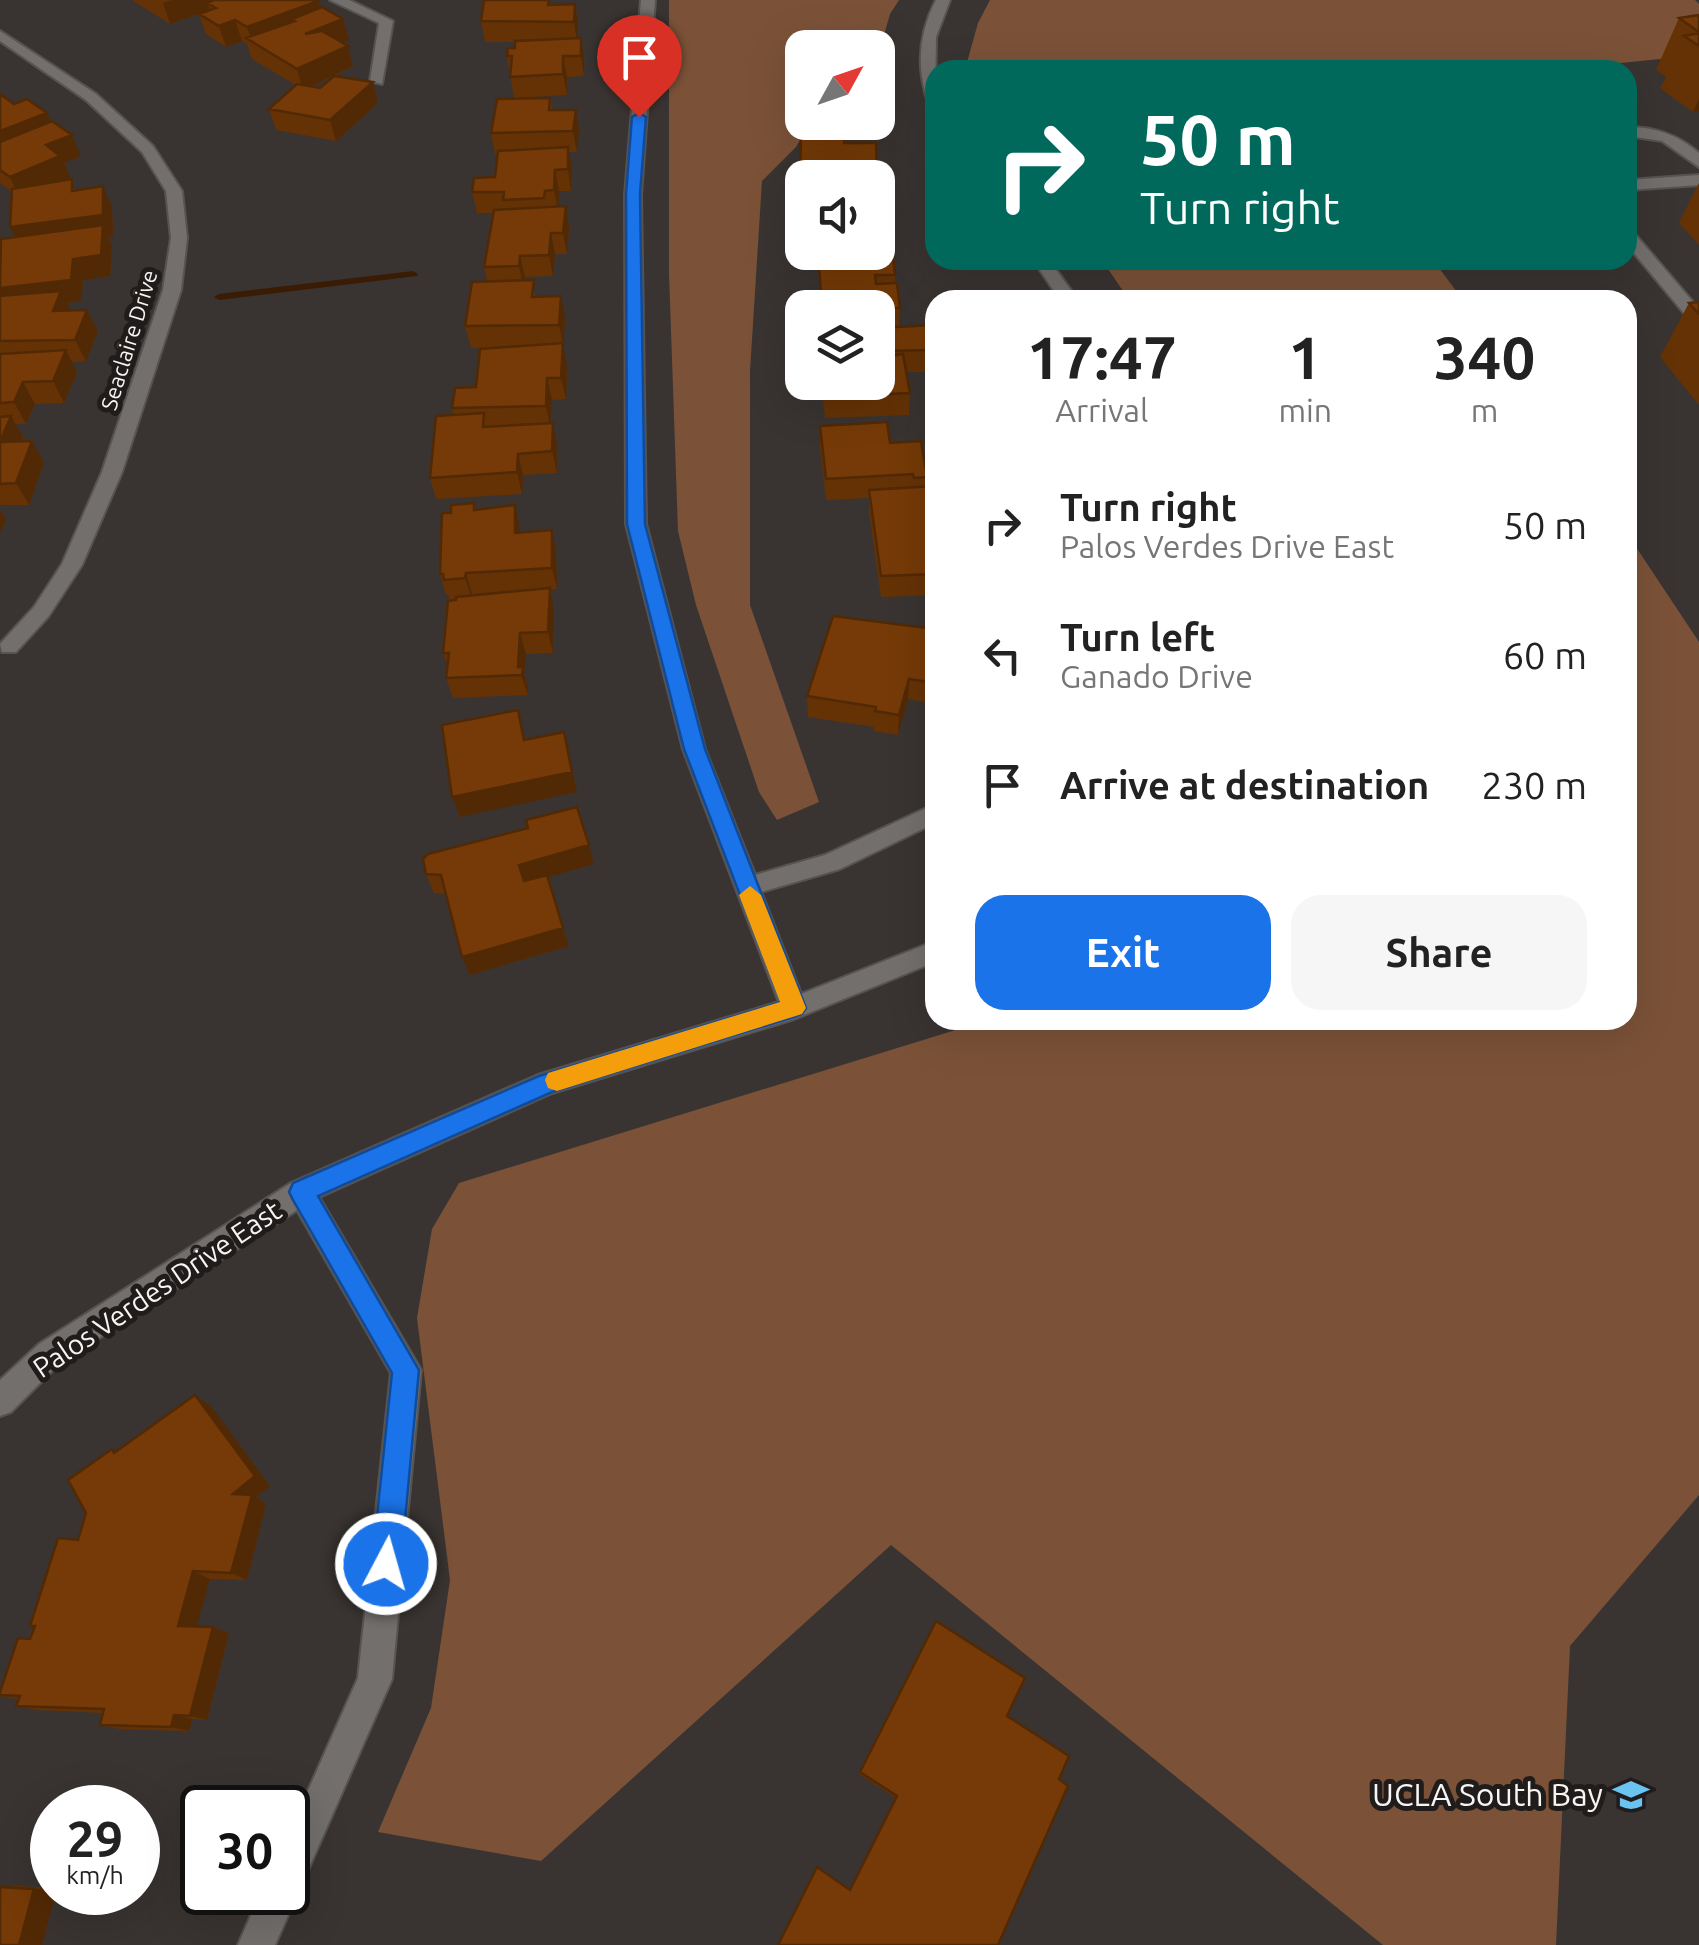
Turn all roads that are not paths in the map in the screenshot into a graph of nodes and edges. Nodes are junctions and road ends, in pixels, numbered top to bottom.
1 (337, 0) edge
2 (648, 0) edge
3 (943, 0) edge
4 (0, 35) edge
5 (927, 60) edge
6 (377, 80) edge
7 (1637, 131) edge
8 (1699, 162) edge
9 (1699, 180) edge
10 (1637, 184) edge
11 (1637, 247) edge
12 (1699, 320) edge
13 (9, 647) dead end
14 (925, 817) edge
15 (747, 887) junction
16 (925, 955) edge
17 (794, 1008) junction
18 (302, 1192) junction
19 (0, 1401) edge
20 (310, 1825) edge
21 (270, 1915) edge
22 (256, 1945) edge

1 - 6 street
2 - 15 street
3 - 5 street
4 - 13 street, Seaclaire Drive
7 - 8 street
9 - 10 street
11 - 12 street
14 - 15 street
15 - 17 street
16 - 17 street, Palos Verdes Drive East
17 - 18 street, Palos Verdes Drive East
18 - 19 street, Palos Verdes Drive East
18 - 20 street
21 - 22 street

